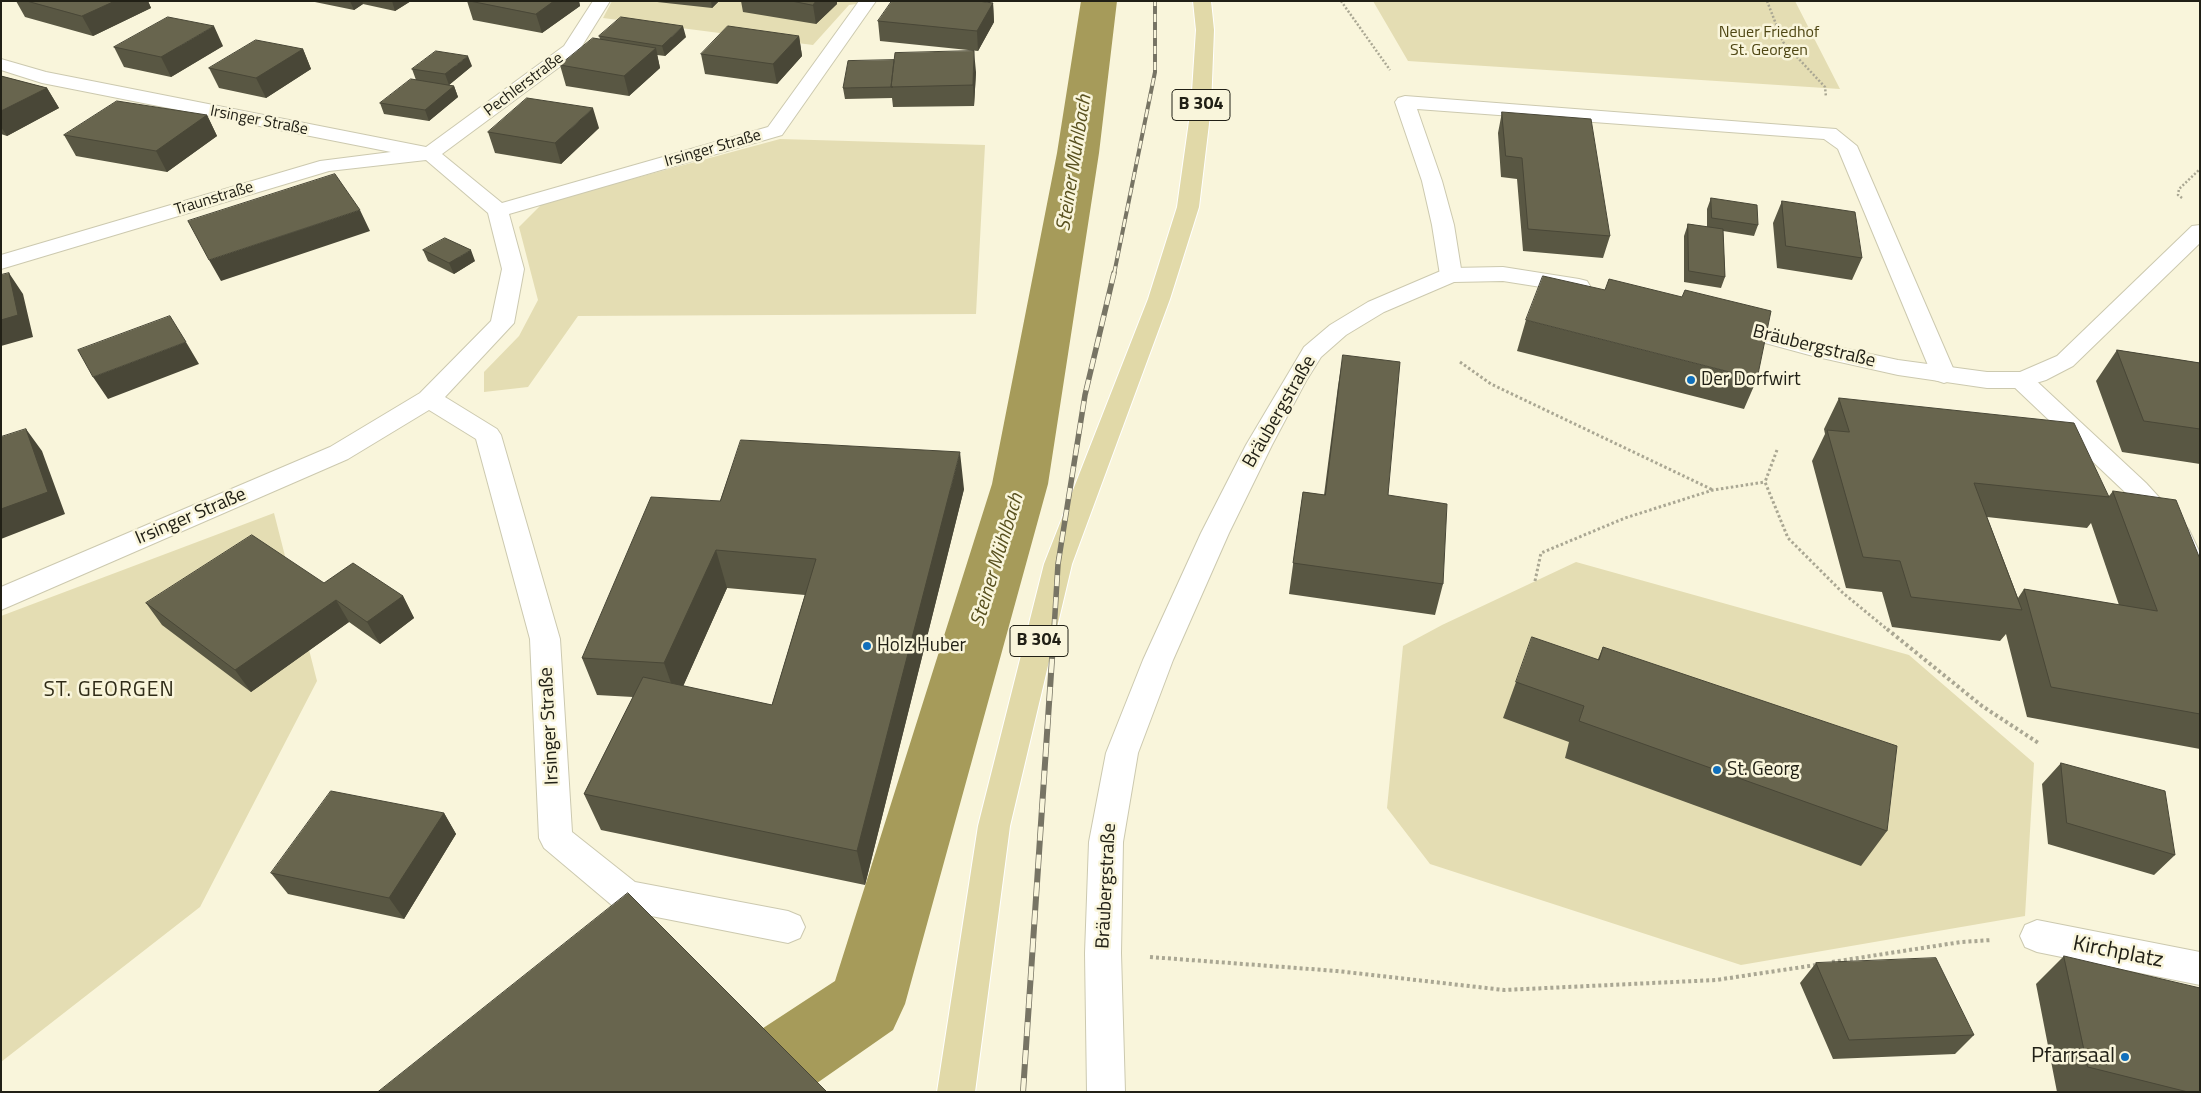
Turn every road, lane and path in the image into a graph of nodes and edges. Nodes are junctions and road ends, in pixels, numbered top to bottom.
1 (602, 1) edge
2 (868, 1) edge
3 (1202, 1) edge
4 (1341, 1) edge
5 (1767, 1) edge
6 (1, 64) edge
7 (1405, 102) junction
8 (1829, 133) junction
9 (430, 154) junction
10 (2200, 170) edge
11 (2186, 203) dead end
12 (498, 211) junction
13 (2200, 231) edge
14 (1, 262) edge
15 (1451, 275) junction
16 (1601, 290) edge
17 (1705, 319) edge
18 (1460, 362) dead end
19 (1944, 375) junction
20 (2021, 380) junction
21 (429, 398) junction
22 (1777, 450) dead end
23 (1765, 482) junction
24 (1713, 490) junction
25 (1535, 581) dead end
26 (2200, 586) edge
27 (1, 599) edge
28 (2040, 744) dead end
29 (788, 927) dead end
30 (2037, 936) joint
31 (1103, 954) junction
32 (2200, 969) edge
33 (956, 1092) edge
34 (1106, 1092) edge

1 - 9 street, Pechlerstraße
2 - 12 street, Irsinger Straße
3 - 33 main road, B 304
4 - 7 path
5 - 8 path
6 - 9 street, Irsinger Straße
7 - 8 street
7 - 15 street
8 - 19 street
9 - 12 street, Irsinger Straße
9 - 14 street, Traunstraße
10 - 11 path
12 - 21 street, Irsinger Straße
13 - 20 street, Bräubergstraße
15 - 16 street, Bräubergstraße
15 - 31 street, Bräubergstraße
17 - 19 street, Bräubergstraße
18 - 24 path
19 - 20 street, Bräubergstraße
20 - 26 street
21 - 27 street, Irsinger Straße
21 - 29 street, Irsinger Straße
22 - 23 path
23 - 24 path
23 - 28 path
24 - 25 path
30 - 31 path
30 - 32 street, Kirchplatz
31 - 34 street, Bräubergstraße

